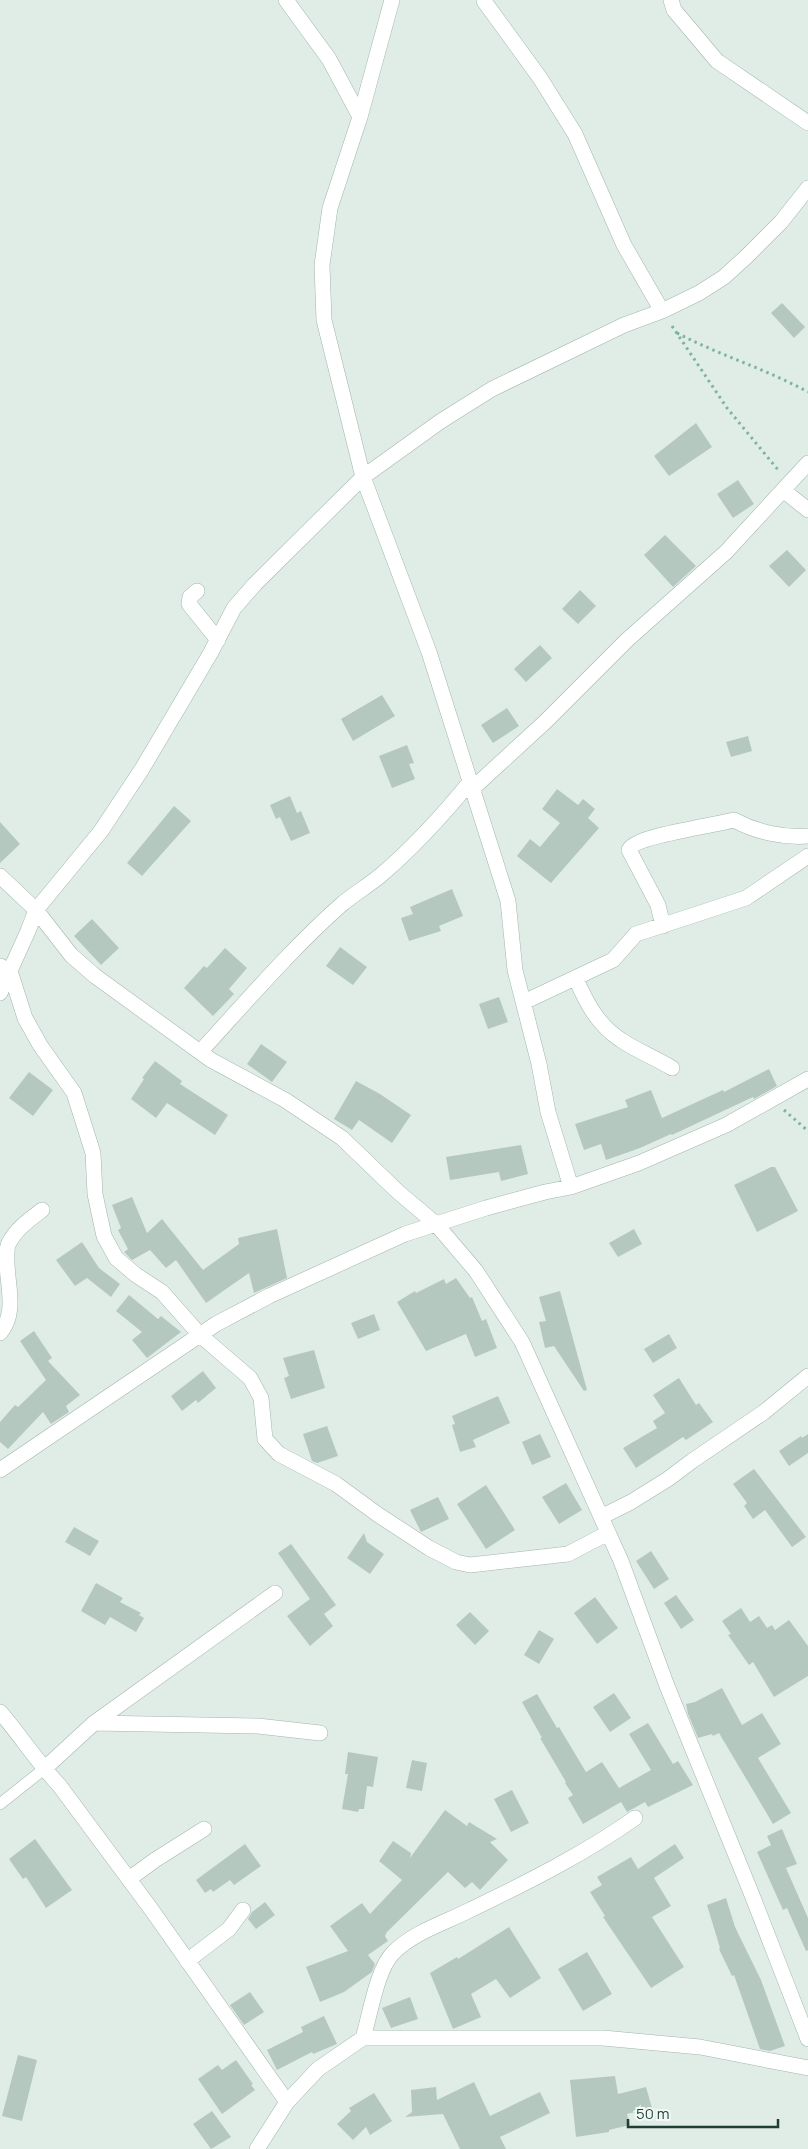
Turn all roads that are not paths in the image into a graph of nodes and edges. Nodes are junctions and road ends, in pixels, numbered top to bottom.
1 (286, 0) edge
2 (392, 0) edge
3 (671, 0) edge
4 (484, 1) edge
5 (360, 117) junction
6 (808, 123) edge
7 (808, 188) edge
8 (662, 311) junction
9 (808, 463) edge
10 (363, 478) junction
11 (786, 487) junction
12 (808, 510) edge
13 (197, 591) dead end
14 (218, 640) junction
15 (471, 785) junction
16 (808, 836) edge
17 (808, 856) edge
18 (0, 876) edge
19 (36, 910) junction
20 (663, 926) junction
21 (5, 969) edge
22 (576, 979) junction
23 (0, 993) edge
24 (524, 1002) junction
25 (200, 1052) junction
26 (672, 1068) dead end
27 (808, 1079) edge
28 (571, 1187) junction
29 (42, 1210) dead end
30 (436, 1224) junction
31 (0, 1333) edge
32 (200, 1335) junction
33 (808, 1376) edge
34 (0, 1470) edge
35 (601, 1517) junction
36 (608, 1533) junction
37 (276, 1593) dead end
38 (0, 1712) edge
39 (94, 1723) junction
40 (320, 1733) dead end
41 (44, 1769) junction
42 (0, 1804) edge
43 (635, 1818) dead end
44 (204, 1829) dead end
45 (130, 1879) junction
46 (243, 1910) dead end
47 (187, 1960) junction
48 (363, 2038) junction
49 (808, 2039) edge
50 (808, 2068) edge
51 (287, 2102) junction
52 (257, 2149) edge

1 - 5 street
2 - 5 street
3 - 6 street
4 - 8 street
5 - 10 street
7 - 8 street
8 - 10 street
9 - 11 street
10 - 14 street
10 - 15 street
11 - 12 street
11 - 15 street
13 - 14 street
14 - 19 street
15 - 24 street
15 - 25 street
16 - 20 street
17 - 20 street
18 - 19 street
19 - 21 street
19 - 25 street
20 - 22 street
21 - 23 street
21 - 32 street
22 - 24 street
22 - 26 street
24 - 28 street
25 - 30 street
27 - 28 street
28 - 30 street
29 - 31 street
30 - 32 street
30 - 35 street
32 - 34 street
32 - 36 street
33 - 35 street
35 - 36 street
36 - 49 street
37 - 39 street
38 - 41 street
39 - 40 street
39 - 41 street
41 - 42 lane
41 - 45 street
43 - 48 street
44 - 45 street
45 - 47 street
46 - 47 street
47 - 51 street
48 - 50 street
48 - 51 street
51 - 52 street

